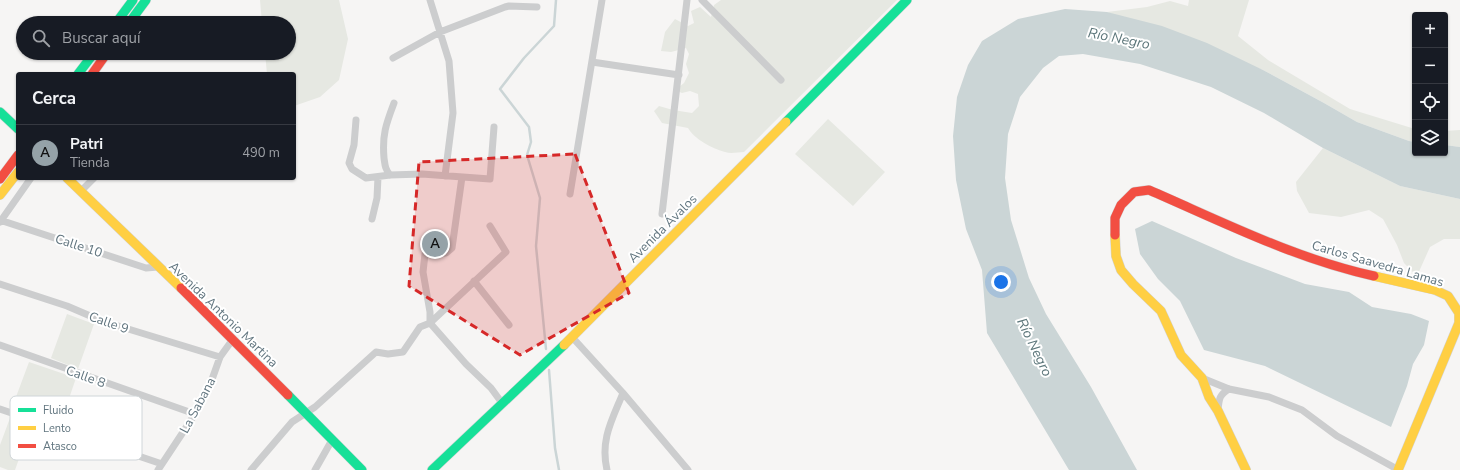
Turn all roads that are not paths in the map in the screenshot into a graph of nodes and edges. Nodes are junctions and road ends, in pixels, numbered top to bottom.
1 (133, 0) edge
2 (146, 0) edge
3 (430, 0) edge
4 (602, 0) edge
5 (688, 0) edge
6 (702, 0) edge
7 (907, 0) edge
8 (537, 7) dead end
9 (121, 16) edge
10 (134, 16) edge
11 (440, 32) junction
12 (393, 58) dead end
13 (89, 60) edge
14 (102, 60) edge
15 (592, 62) junction
16 (80, 72) edge
17 (93, 72) edge
18 (679, 75) junction
19 (781, 80) dead end
20 (394, 103) dead end
21 (0, 112) edge
22 (356, 120) dead end
23 (16, 127) edge
24 (494, 127) dead end
25 (16, 158) edge
26 (16, 175) edge
27 (390, 175) junction
28 (445, 176) junction
29 (378, 177) junction
30 (462, 177) junction
31 (0, 179) edge
32 (30, 180) edge
33 (69, 180) edge
34 (92, 180) edge
35 (81, 191) junction
36 (570, 194) dead end
37 (0, 195) edge
38 (662, 214) dead end
39 (372, 219) dead end
40 (0, 221) edge
41 (490, 226) dead end
42 (158, 267) junction
43 (474, 281) junction
44 (0, 284) edge
45 (430, 323) junction
46 (1459, 324) edge
47 (509, 325) dead end
48 (572, 337) junction
49 (233, 339) junction
50 (0, 345) edge
51 (220, 357) junction
52 (1202, 378) junction
53 (1229, 389) junction
54 (623, 392) junction
55 (502, 403) junction
56 (0, 409) edge
57 (1218, 411) junction
58 (10, 413) edge
59 (305, 413) junction
60 (195, 414) junction
61 (332, 440) junction
62 (139, 460) edge
63 (161, 468) edge
64 (251, 470) edge
65 (315, 470) edge
66 (362, 470) edge
67 (432, 470) edge
68 (607, 470) edge
69 (688, 470) edge
70 (1246, 470) edge
71 (1398, 470) edge

1 - 9 street
2 - 10 street
3 - 11 street
4 - 15 street
5 - 18 street
6 - 19 street
7 - 48 street, Avenida Ávalos
8 - 11 street
11 - 12 street
11 - 28 street
13 - 16 street
14 - 17 street
15 - 18 street
15 - 36 street
18 - 38 street
20 - 27 street
21 - 23 street
22 - 29 street
24 - 30 street
25 - 31 street
26 - 37 street
27 - 28 street
27 - 29 street
28 - 30 street
29 - 39 street
30 - 45 street
32 - 40 street
33 - 35 street, Avenida Antonio Martina
34 - 35 street
35 - 42 street, Avenida Antonio Martina
40 - 42 street, Calle 10
41 - 43 street
42 - 49 street, Avenida Antonio Martina
43 - 45 street
43 - 47 street
44 - 51 street, Calle 9
45 - 55 street
45 - 59 street
46 - 52 street, Carlos Saavedra Lamas
46 - 71 street, Carlos Saavedra Lamas
48 - 54 street
48 - 55 street, Avenida Ávalos
49 - 51 street, La Sabana
49 - 59 street, Avenida Antonio Martina
50 - 60 street, Calle 8
51 - 60 street, La Sabana
52 - 53 street
52 - 57 street
53 - 57 street
53 - 71 street
54 - 68 street
54 - 69 street
55 - 67 street, Avenida Ávalos
56 - 58 street
57 - 70 street
59 - 61 street, Avenida Antonio Martina
59 - 64 street
60 - 63 street, La Sabana
61 - 65 street
61 - 66 street, Avenida Antonio Martina
62 - 63 street

